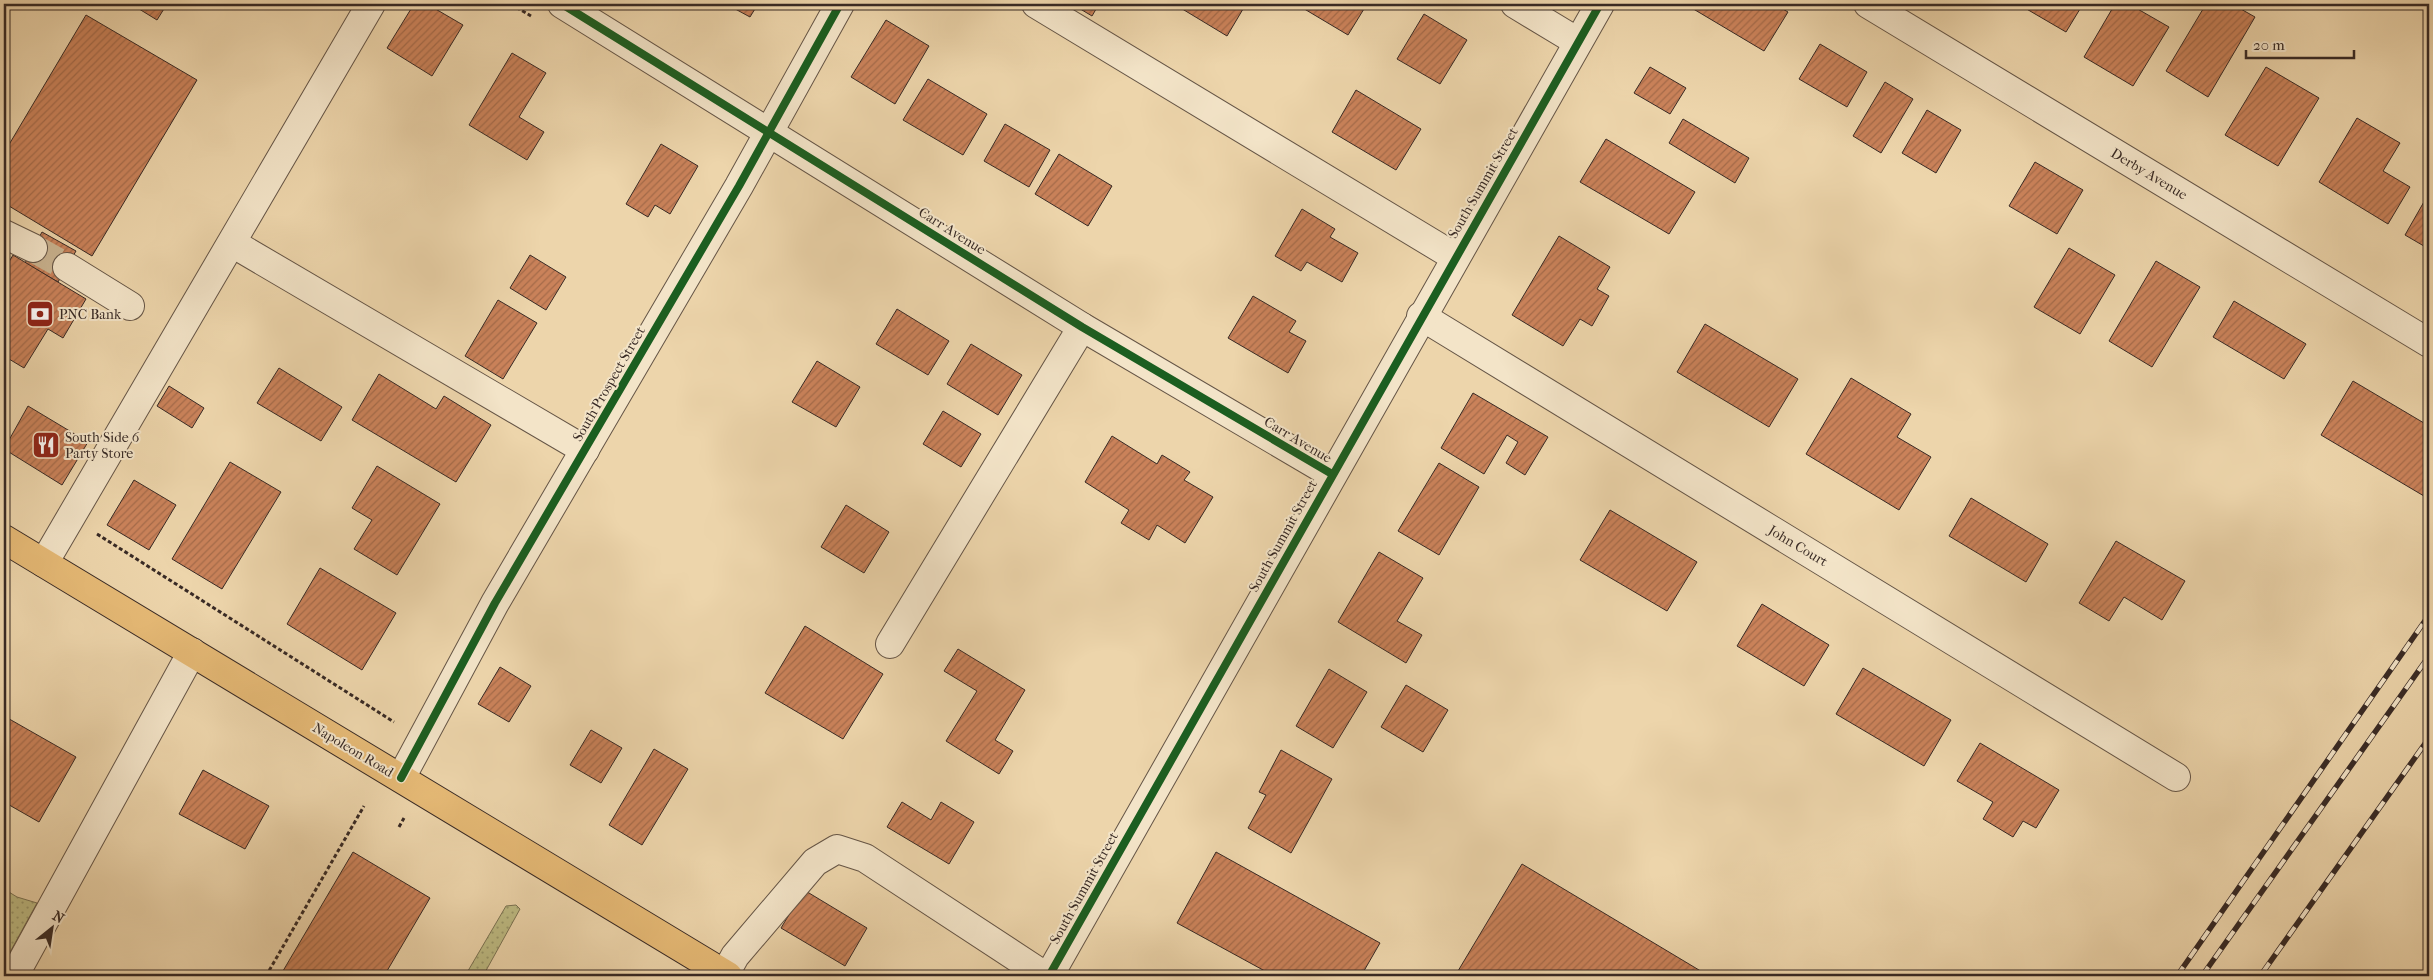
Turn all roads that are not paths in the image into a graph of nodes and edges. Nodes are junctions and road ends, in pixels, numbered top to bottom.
1 (371, 4) edge
2 (562, 4) edge
3 (840, 4) edge
4 (1036, 4) edge
5 (1515, 4) edge
6 (1600, 4) edge
7 (1868, 4) edge
8 (1578, 42) junction
9 (768, 131) junction
10 (4, 234) edge
11 (232, 243) junction
12 (33, 248) tunnel mouth
13 (1455, 257) junction
14 (67, 267) tunnel mouth
15 (130, 306) dead end
16 (1421, 316) junction
17 (1082, 327) junction
18 (2429, 343) edge
19 (585, 450) junction
20 (1332, 474) junction
21 (4, 539) edge
22 (44, 563) junction
23 (890, 644) dead end
24 (192, 652) junction
25 (2176, 776) dead end
26 (401, 778) junction
27 (14, 976) edge
28 (726, 976) edge
29 (1045, 976) edge
30 (1049, 976) edge

1 - 11 street
2 - 9 street, Carr Avenue
3 - 9 street, South Prospect Street
4 - 13 street
5 - 8 street
6 - 8 street, South Summit Street
7 - 18 street, Derby Avenue
8 - 13 street, South Summit Street
9 - 17 street, Carr Avenue
9 - 19 street, South Prospect Street
10 - 12 street
11 - 19 street
11 - 22 street
13 - 16 street, South Summit Street
14 - 15 street
16 - 20 street, South Summit Street
16 - 25 street, John Court
17 - 20 street, Carr Avenue
17 - 23 street
19 - 26 street, South Prospect Street
20 - 30 street, South Summit Street
21 - 22 main road, Napoleon Road
22 - 24 main road, Napoleon Road
24 - 26 main road, Napoleon Road
24 - 27 street
26 - 28 main road, Napoleon Road
28 - 29 street

